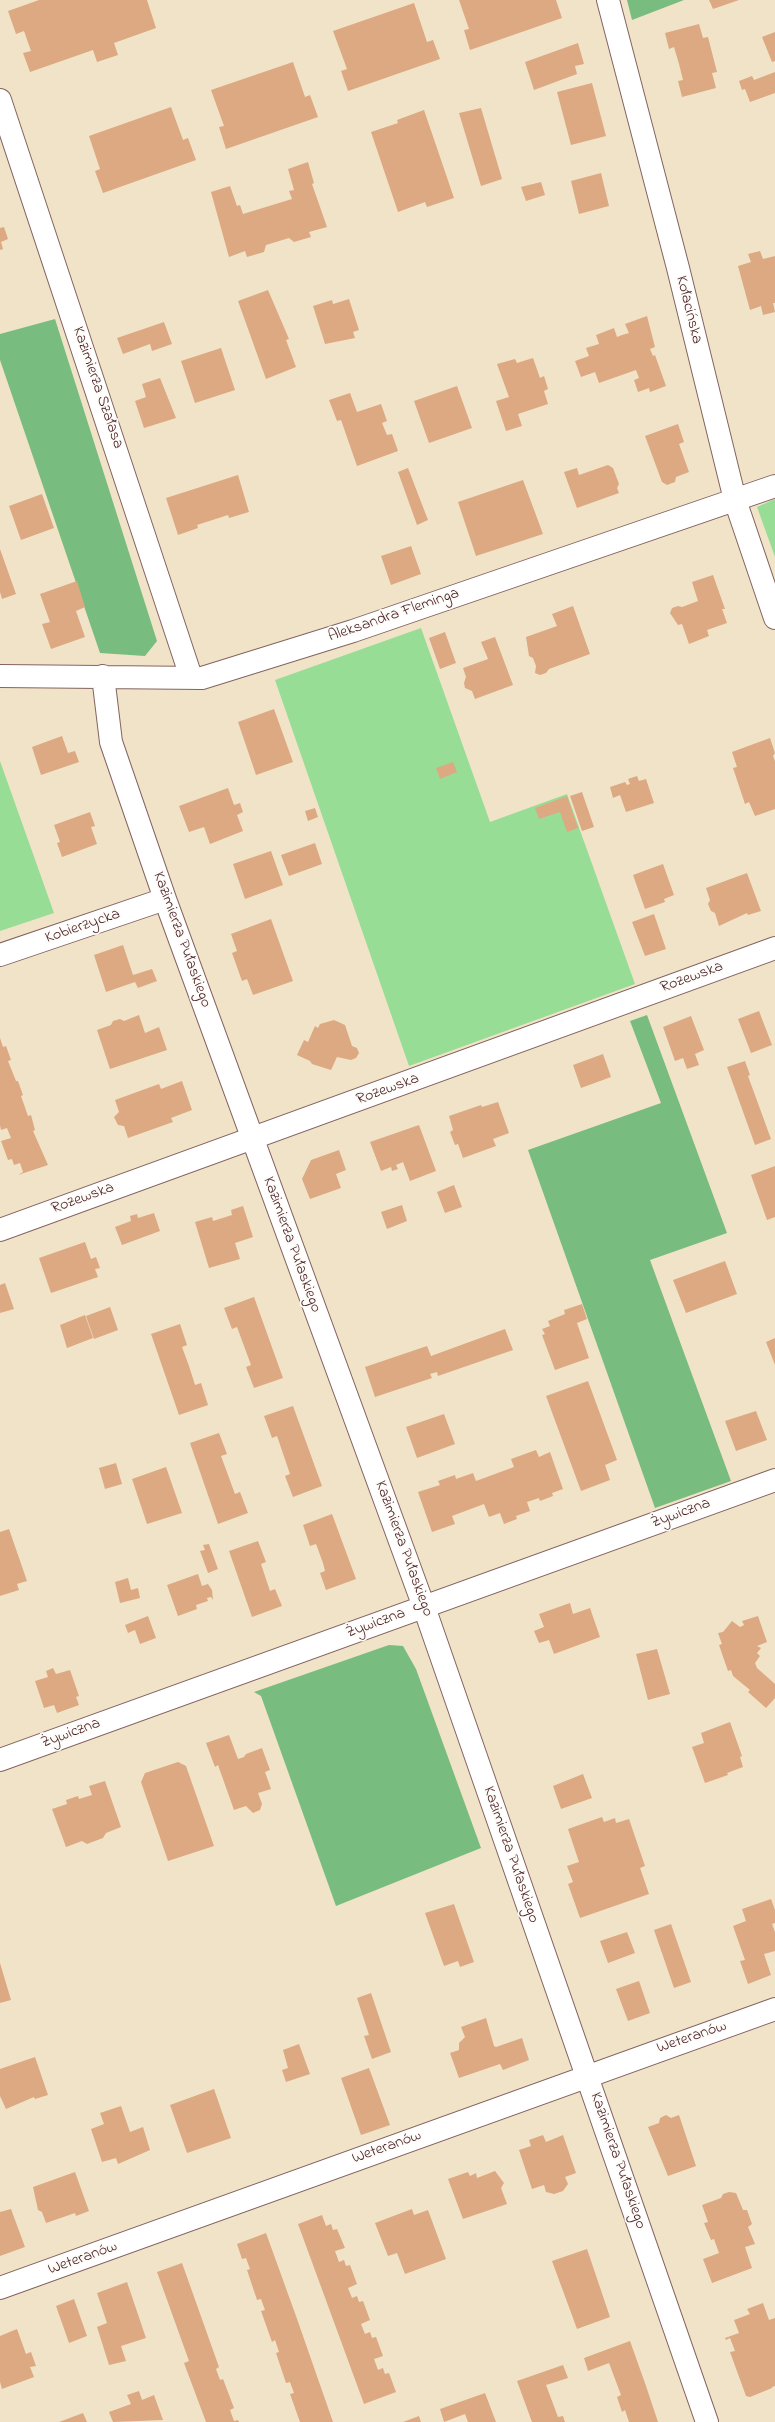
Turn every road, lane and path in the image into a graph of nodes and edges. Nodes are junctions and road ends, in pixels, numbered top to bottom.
1 (608, 0) edge
2 (0, 100) edge
3 (775, 486) edge
4 (735, 500) junction
5 (775, 618) edge
6 (0, 676) edge
7 (104, 676) junction
8 (191, 677) junction
9 (165, 899) junction
10 (775, 948) edge
11 (0, 955) edge
12 (252, 1140) junction
13 (0, 1230) edge
14 (775, 1480) edge
15 (424, 1607) junction
16 (0, 1760) edge
17 (775, 2009) edge
18 (587, 2075) junction
19 (0, 2288) edge
20 (707, 2422) edge

1 - 4 street, Kołacińska
2 - 8 street, Kazimierza Szałasa
3 - 4 street, Aleksandra Fleminga
4 - 5 street, Kołacińska
4 - 8 street, Aleksandra Fleminga
6 - 7 street, Aleksandra Fleminga
7 - 8 street, Aleksandra Fleminga
7 - 9 street, Kazimierza Pułaskiego
9 - 11 street, Kobierzycka
9 - 12 street, Kazimierza Pułaskiego
10 - 12 street, Rozewska
12 - 13 street, Rozewska
12 - 15 street, Kazimierza Pułaskiego
14 - 15 street, Żywiczna
15 - 16 street, Żywiczna
15 - 18 street, Kazimierza Pułaskiego
17 - 18 street, Weteranów
18 - 19 street, Weteranów
18 - 20 street, Kazimierza Pułaskiego

